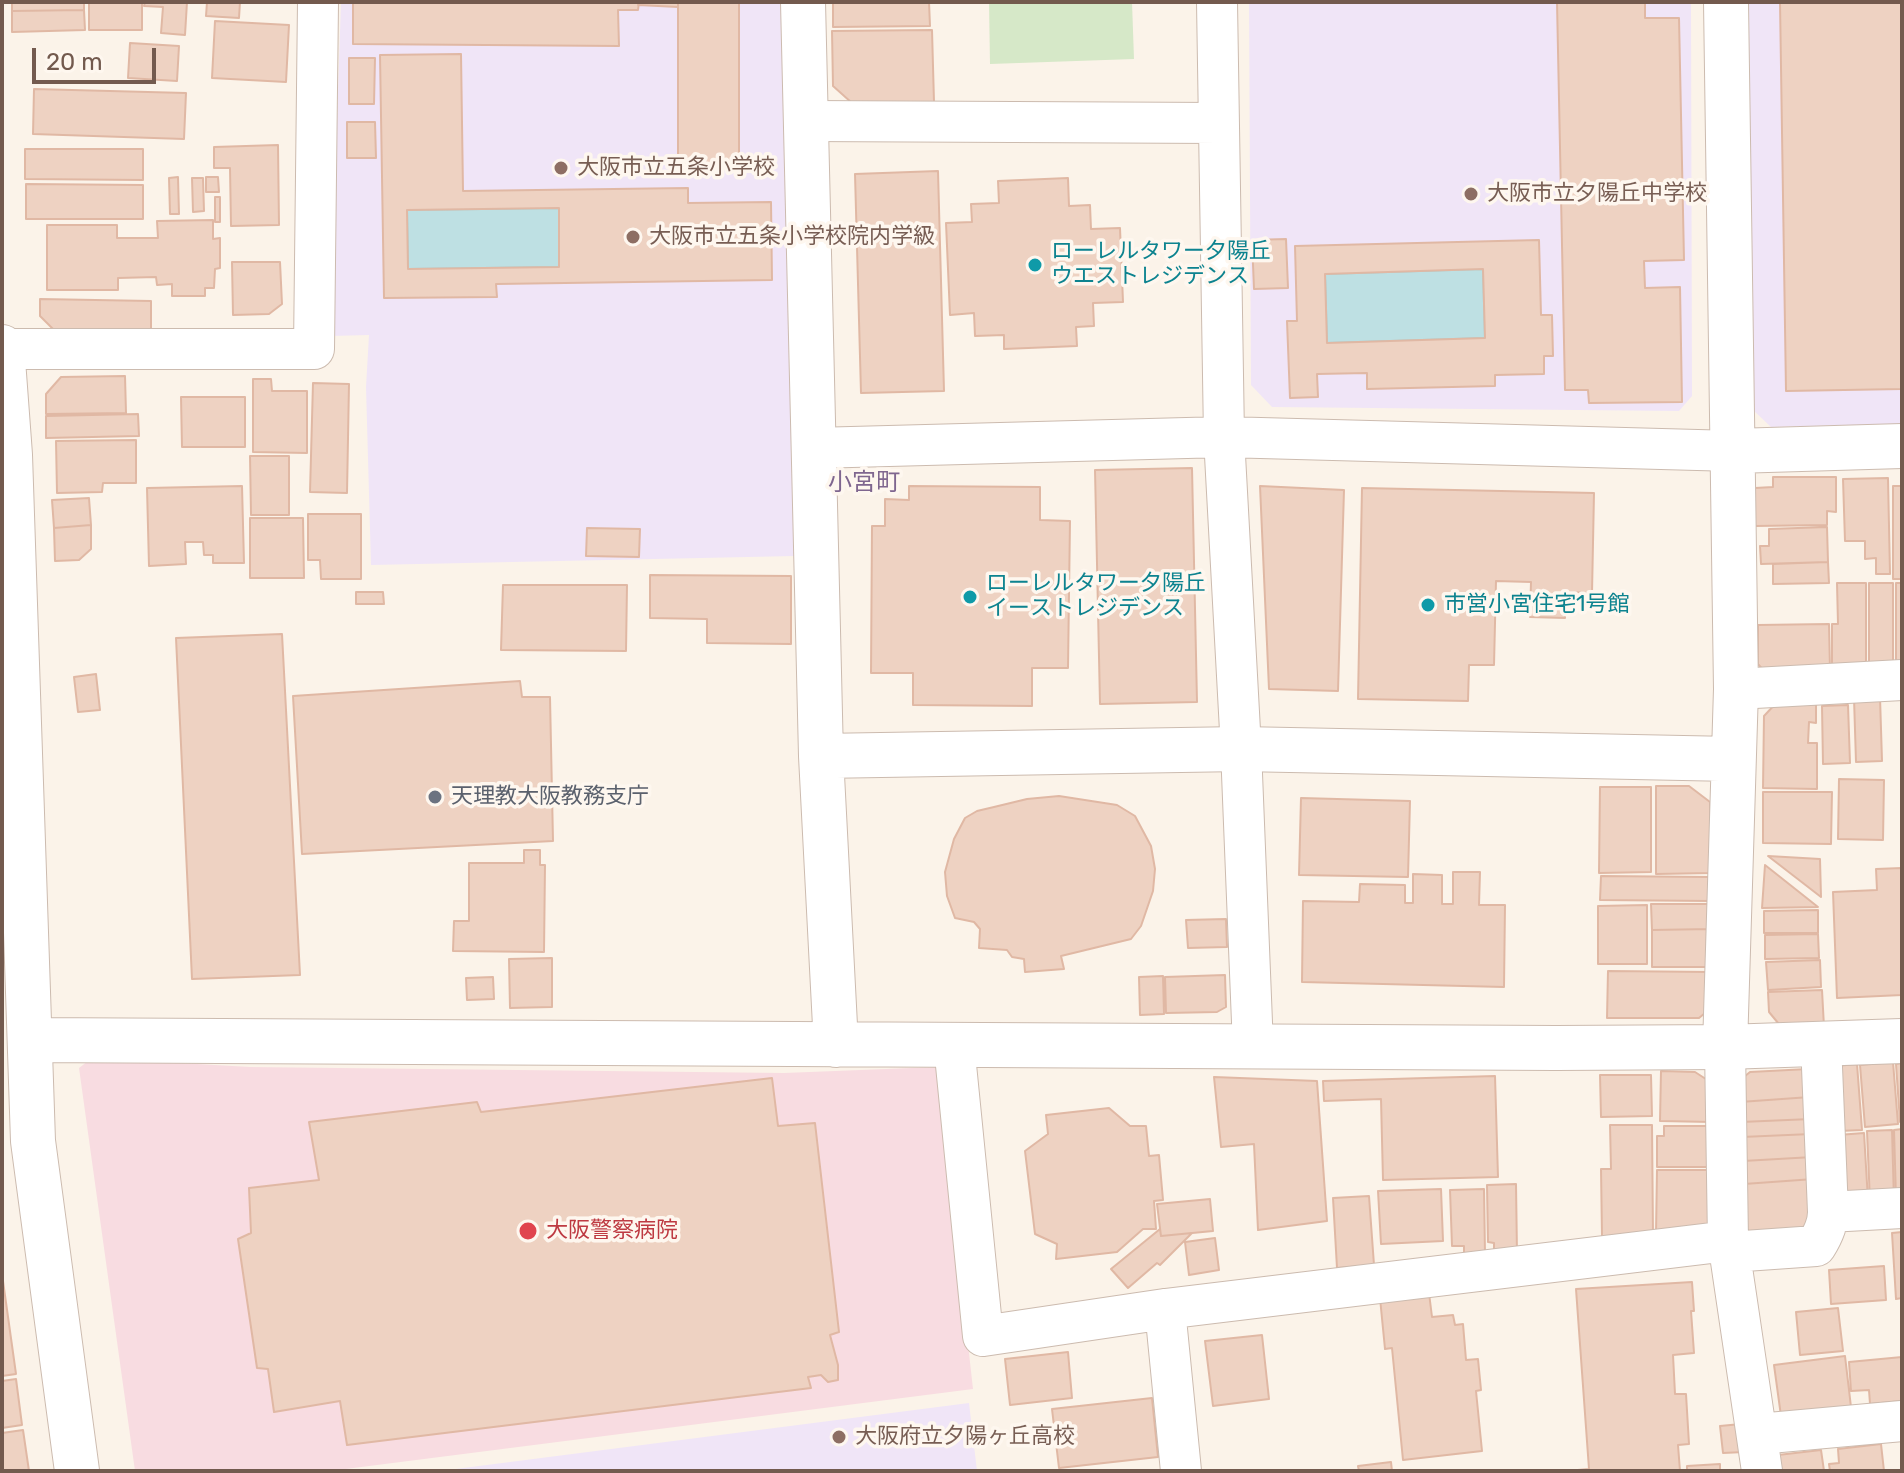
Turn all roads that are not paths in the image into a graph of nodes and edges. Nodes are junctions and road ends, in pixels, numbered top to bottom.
1 (318, 2) edge
2 (803, 2) edge
3 (1217, 2) edge
4 (1726, 2) edge
5 (808, 121) junction
6 (1219, 123) junction
7 (2, 348) edge
8 (1224, 437) junction
9 (1902, 446) edge
10 (814, 448) junction
11 (1734, 451) junction
12 (6, 455) edge
13 (1902, 680) edge
14 (1736, 689) junction
15 (1241, 749) junction
16 (821, 756) junction
17 (1732, 759) junction
18 (11, 766) edge
19 (30, 1040) junction
20 (1902, 1041) edge
21 (1821, 1043) junction
22 (836, 1045) junction
23 (954, 1045) junction
24 (1253, 1047) junction
25 (1725, 1047) junction
26 (17, 1143) edge
27 (1902, 1208) edge
28 (1828, 1212) junction
29 (1729, 1246) junction
30 (1165, 1309) junction
31 (1902, 1421) edge
32 (1760, 1453) edge
33 (77, 1471) edge
34 (1181, 1471) edge

1 - 7 street
2 - 5 street
3 - 6 street
4 - 11 street
5 - 6 street
5 - 10 street
6 - 8 street
7 - 12 street
8 - 10 street
8 - 11 street
8 - 15 street
9 - 11 street
10 - 16 street
11 - 14 street
12 - 18 street
13 - 14 street
14 - 17 street
15 - 16 street
15 - 17 street
15 - 24 street
16 - 22 street
17 - 25 street
18 - 19 street
19 - 22 street
19 - 26 street
20 - 21 street
21 - 25 street
21 - 28 street
22 - 23 street
23 - 24 street
23 - 30 street
24 - 25 street
25 - 29 street
26 - 33 street
27 - 28 street
28 - 29 street
29 - 30 street
29 - 32 street
30 - 34 street
31 - 32 street

